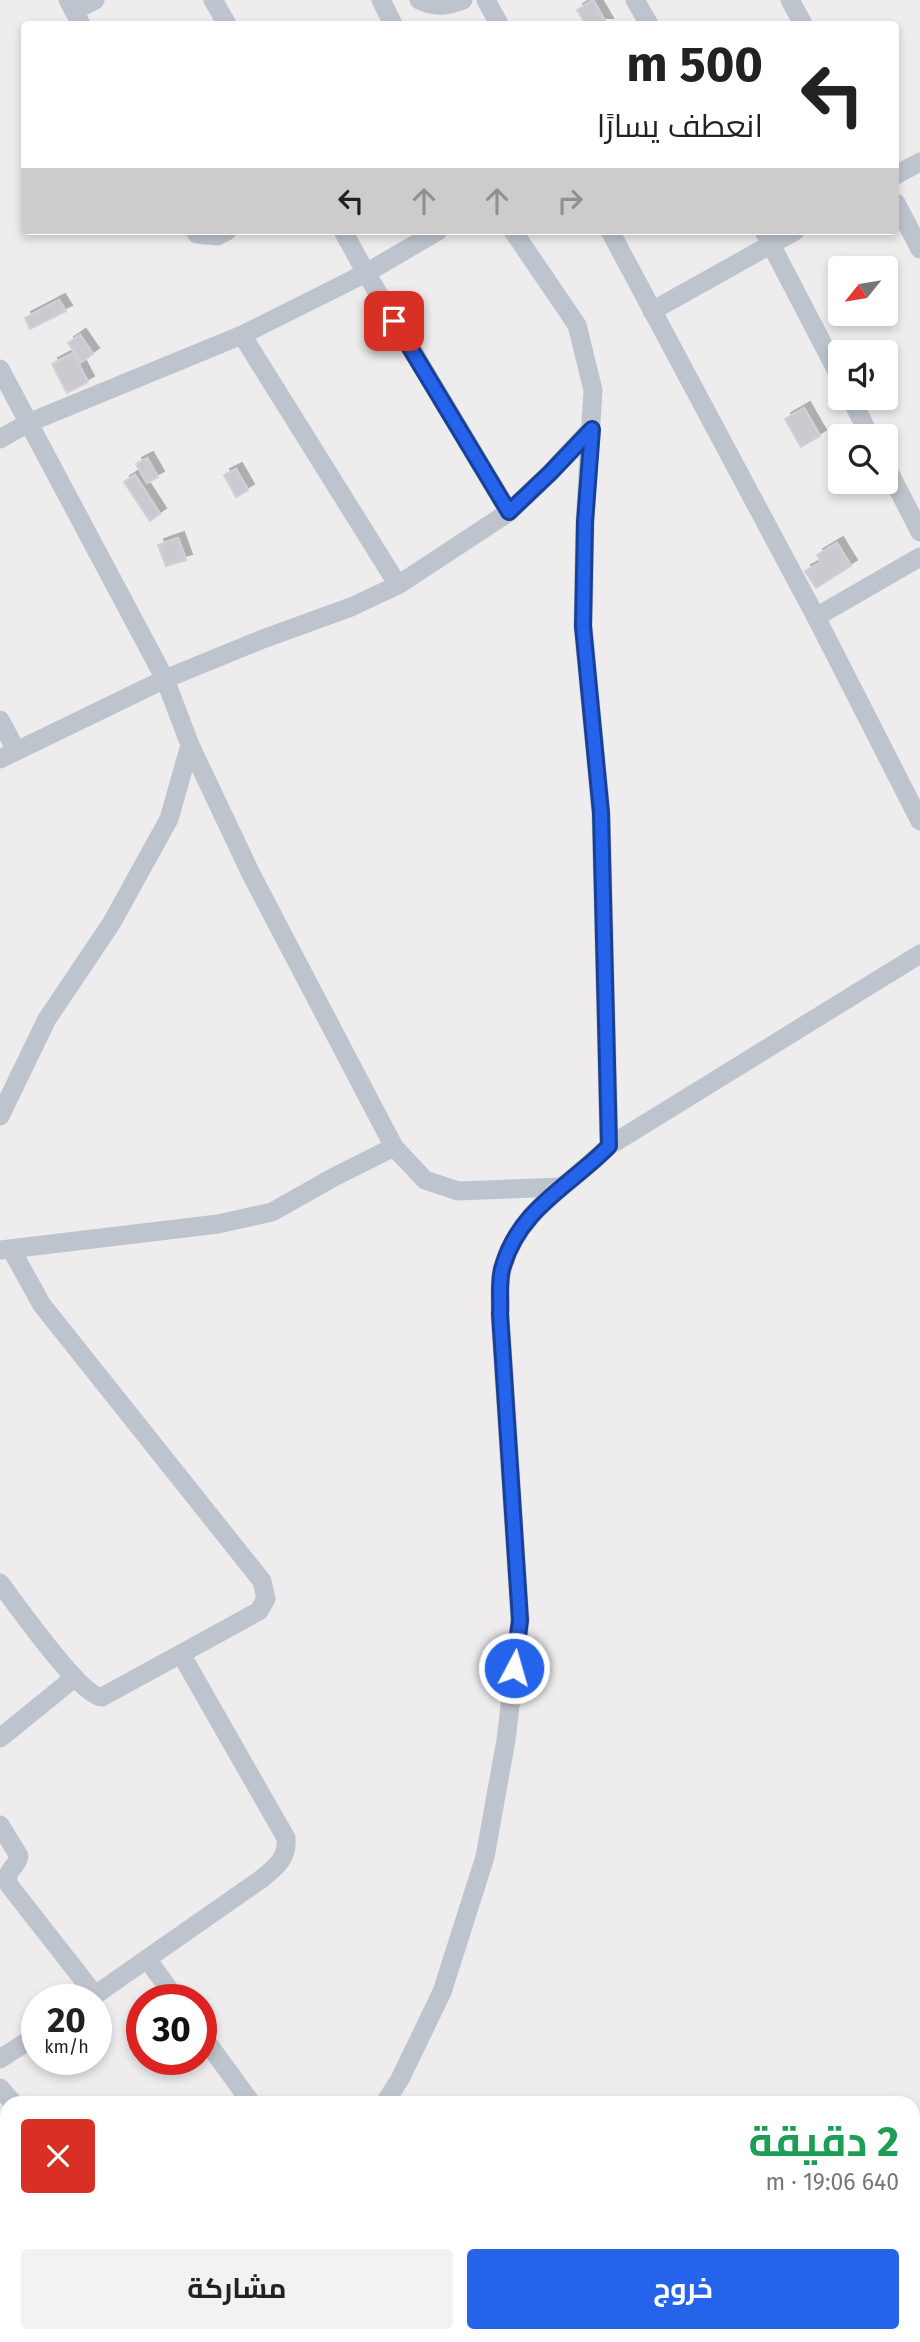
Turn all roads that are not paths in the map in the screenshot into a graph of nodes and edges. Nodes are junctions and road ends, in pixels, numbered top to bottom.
1 (95, 0) edge
2 (213, 0) edge
3 (381, 0) edge
4 (419, 0) edge
5 (463, 0) edge
6 (486, 0) edge
7 (635, 0) edge
8 (790, 0) edge
9 (74, 12) edge
10 (225, 21) edge
11 (392, 21) edge
12 (497, 21) edge
13 (647, 21) edge
14 (801, 21) edge
15 (920, 162) edge
16 (899, 173) edge
17 (899, 209) edge
18 (346, 235) edge
19 (431, 235) edge
20 (516, 235) edge
21 (612, 235) edge
22 (768, 238) edge
23 (920, 249) edge
24 (366, 273) junction
25 (652, 311) junction
26 (242, 335) junction
27 (828, 354) edge
28 (0, 369) edge
29 (28, 423) junction
30 (592, 429) junction
31 (0, 439) edge
32 (898, 489) edge
33 (509, 512) junction
34 (920, 532) edge
35 (920, 557) edge
36 (398, 585) junction
37 (816, 617) junction
38 (166, 679) junction
39 (0, 720) edge
40 (190, 745) junction
41 (8, 754) edge
42 (920, 821) edge
43 (920, 954) edge
44 (0, 1116) edge
45 (609, 1146) junction
46 (394, 1147) junction
47 (562, 1187) junction
48 (6, 1250) edge
49 (0, 1583) edge
50 (181, 1654) junction
51 (74, 1678) junction
52 (0, 1738) edge
53 (0, 1825) edge
54 (147, 1959) junction
55 (82, 1984) edge
56 (112, 1984) edge
57 (165, 1984) edge
58 (21, 2045) edge
59 (217, 2056) edge
60 (0, 2059) edge
61 (246, 2096) edge
62 (389, 2096) edge

1 - 9 street
2 - 10 street
3 - 11 street
4 - 5 street
6 - 12 street
7 - 13 street
8 - 14 street
15 - 16 street
17 - 23 street
18 - 24 street
19 - 24 street
20 - 30 street
21 - 25 street
22 - 25 street
22 - 27 street
24 - 26 street
24 - 33 street
25 - 37 street
26 - 29 street
26 - 36 street
28 - 29 street
29 - 31 street
29 - 38 street
30 - 33 street
30 - 45 street
32 - 34 street
33 - 36 street
35 - 37 street
36 - 38 street
37 - 42 street
38 - 40 street
38 - 41 street
39 - 41 street
40 - 44 street
40 - 46 street
43 - 45 street
45 - 47 street
46 - 47 street
46 - 48 street
47 - 62 street
48 - 50 street
49 - 51 street
50 - 51 street
50 - 54 street
51 - 52 street
53 - 55 street
54 - 56 street
54 - 57 street
58 - 60 street
59 - 61 street

